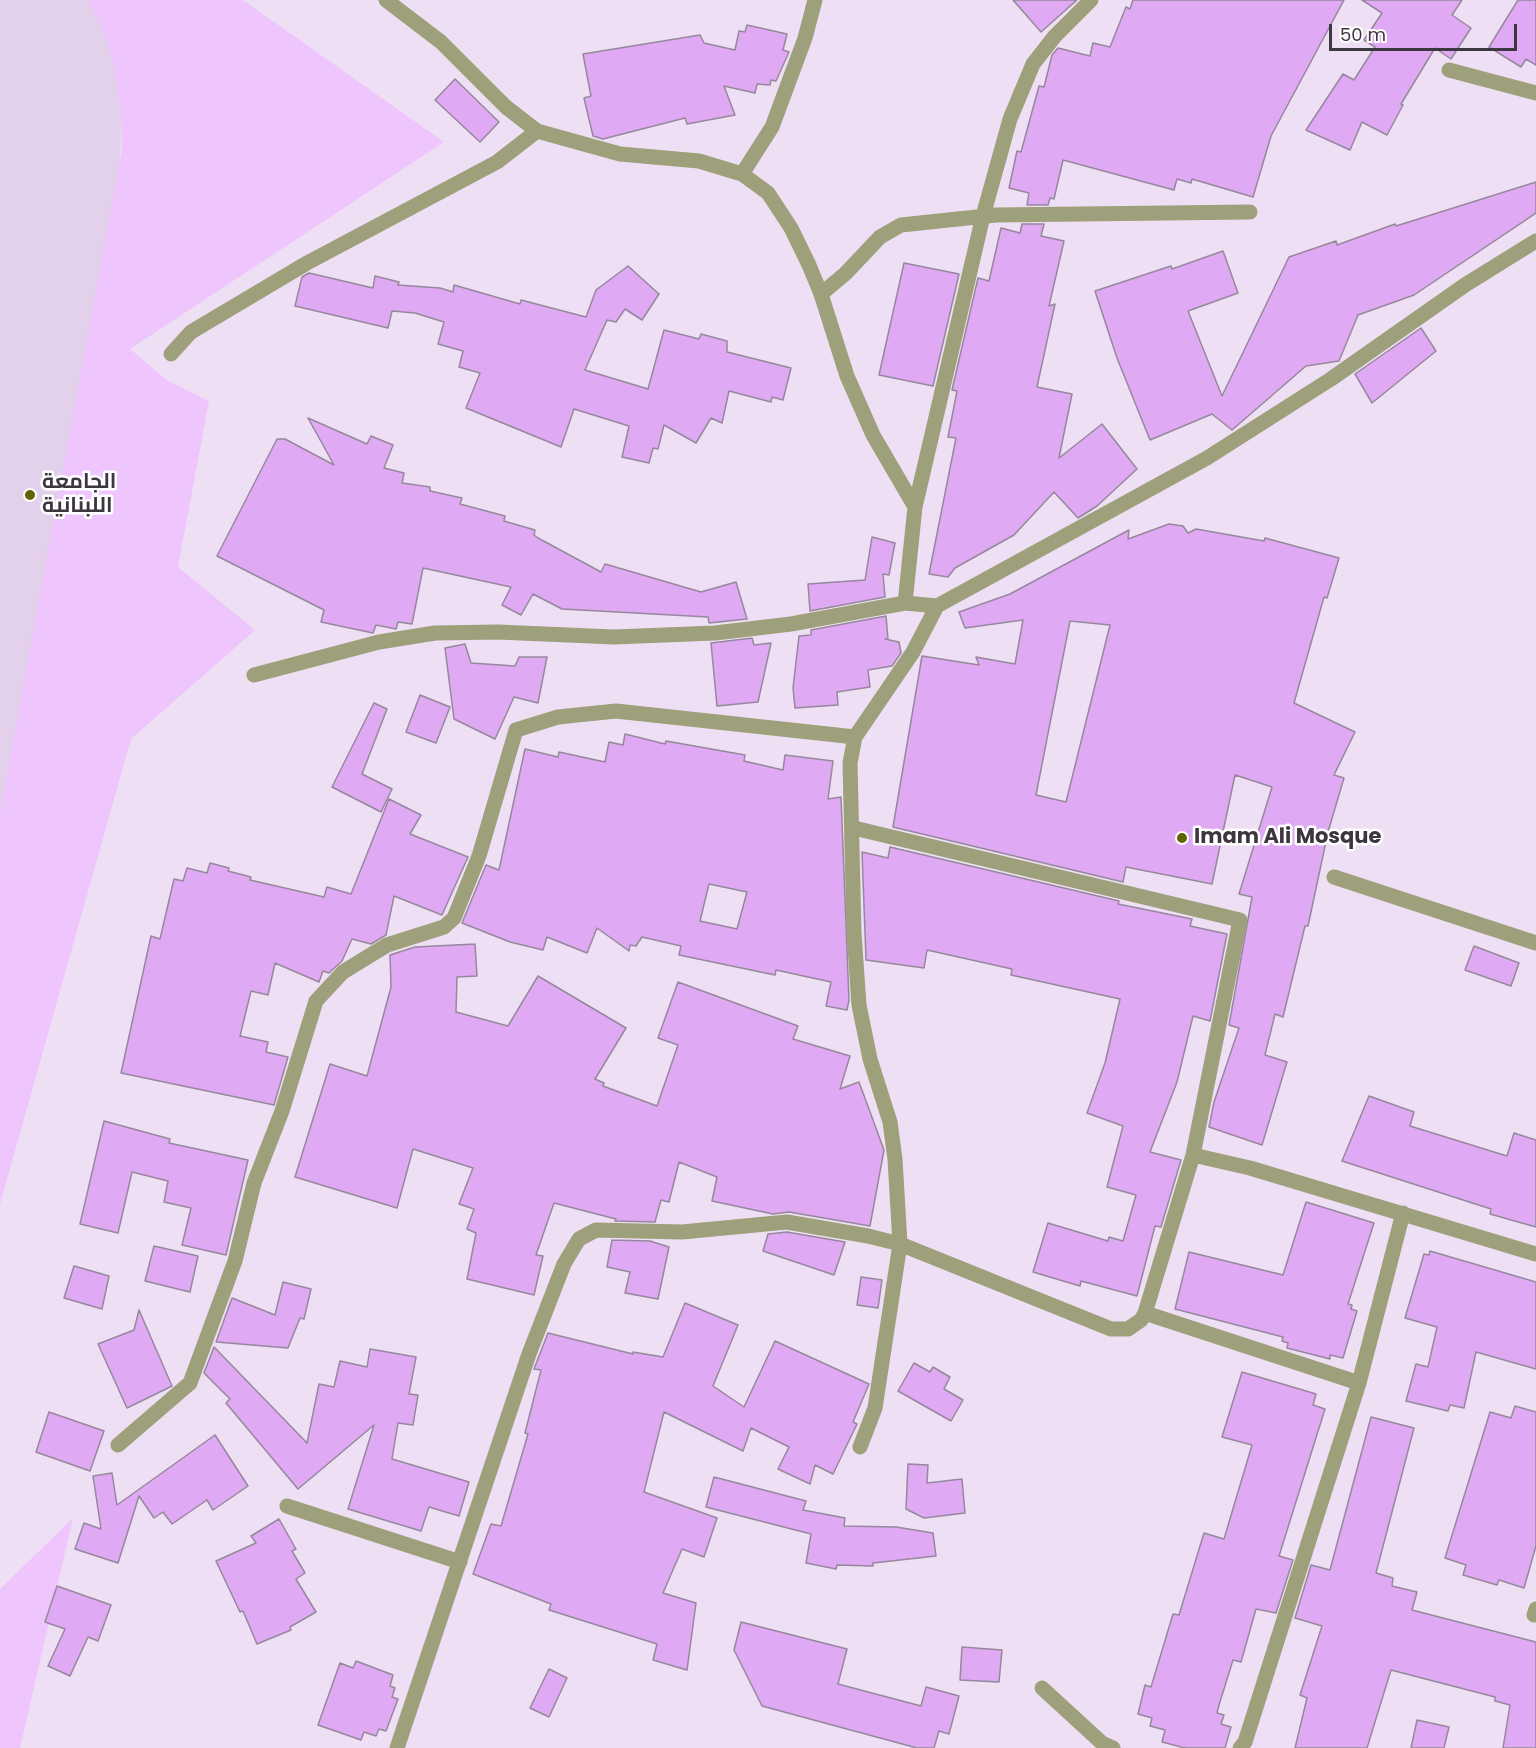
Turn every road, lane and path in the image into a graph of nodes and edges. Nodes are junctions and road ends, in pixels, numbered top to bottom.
1 (386, 0) edge
2 (815, 0) edge
3 (1091, 0) edge
4 (1449, 70) dead end
5 (1536, 93) edge
6 (537, 131) junction
7 (742, 174) junction
8 (1250, 212) dead end
9 (983, 216) junction
10 (1536, 242) edge
11 (821, 294) junction
12 (171, 354) dead end
13 (915, 507) junction
14 (905, 603) junction
15 (937, 606) junction
16 (254, 675) dead end
17 (855, 737) junction
18 (854, 828) junction
19 (1334, 877) dead end
20 (1536, 943) edge
21 (1192, 1155) junction
22 (1403, 1213) junction
23 (900, 1244) junction
24 (1536, 1254) edge
25 (1145, 1313) junction
26 (1359, 1383) junction
27 (118, 1445) dead end
28 (860, 1447) dead end
29 (287, 1506) dead end
30 (460, 1562) junction
31 (1042, 1688) dead end
32 (398, 1748) edge
33 (1113, 1748) edge
34 (1240, 1748) edge

1 - 6 street
2 - 7 street
3 - 9 street
4 - 5 street
6 - 7 street
6 - 12 street
7 - 11 street
8 - 9 street
9 - 11 street
9 - 13 street
10 - 15 street
11 - 13 street
13 - 14 street
14 - 15 street
14 - 16 street
15 - 17 street
17 - 18 street
17 - 27 street
18 - 21 street
18 - 23 street
19 - 20 street
21 - 22 street
21 - 25 street
22 - 24 street
22 - 26 street
23 - 25 street
23 - 28 street
23 - 30 street
25 - 26 street
26 - 34 street
29 - 30 street
30 - 32 street
31 - 33 street

